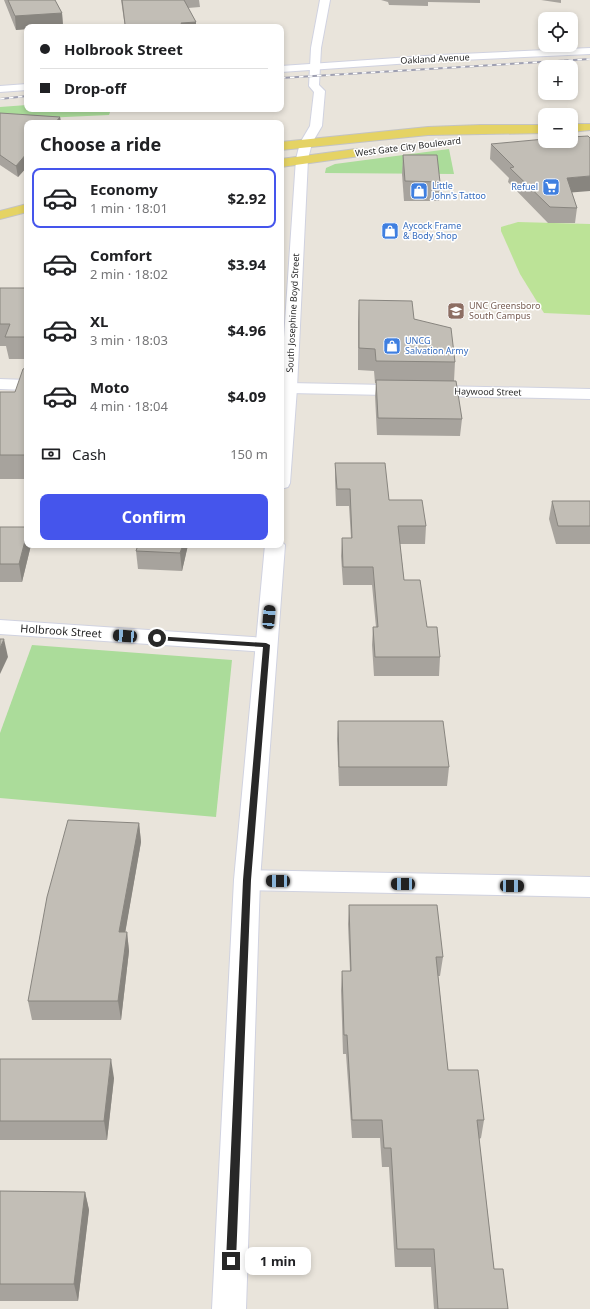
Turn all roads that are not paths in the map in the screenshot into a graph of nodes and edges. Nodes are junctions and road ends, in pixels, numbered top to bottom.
1 (325, 0) edge
2 (590, 51) edge
3 (316, 67) junction
4 (284, 69) edge
5 (24, 87) edge
6 (0, 89) edge
7 (302, 125) dead end
8 (590, 127) edge
9 (578, 128) edge
10 (538, 130) edge
11 (538, 130) edge
12 (450, 142) dead end
13 (306, 143) junction
14 (284, 146) edge
15 (364, 152) dead end
16 (302, 160) junction
17 (284, 163) edge
18 (24, 209) edge
19 (0, 215) edge
20 (0, 384) edge
21 (24, 385) edge
22 (590, 394) edge
23 (286, 395) edge
24 (284, 430) edge
25 (275, 548) edge
26 (0, 627) edge
27 (266, 645) junction
28 (247, 880) junction
29 (590, 888) edge
30 (230, 1309) edge

1 - 3 main road, South Josephine Boyd Street
2 - 3 main road, Oakland Avenue
3 - 4 main road, Oakland Avenue
3 - 13 main road, South Josephine Boyd Street
5 - 6 main road
7 - 13 main road, South Josephine Boyd Street
8 - 9 main road
10 - 13 main road, West Gate City Boulevard
11 - 12 main road, West Gate City Boulevard
13 - 14 main road, West Gate City Boulevard
13 - 16 main road, South Josephine Boyd Street
15 - 16 main road, West Gate City Boulevard
16 - 17 main road, West Gate City Boulevard
16 - 23 main road, South Josephine Boyd Street
18 - 19 main road
20 - 21 main road
22 - 23 main road, Haywood Street
23 - 24 main road, South Josephine Boyd Street
25 - 27 main road
26 - 27 main road, Holbrook Street
27 - 28 main road
28 - 29 main road
28 - 30 main road

